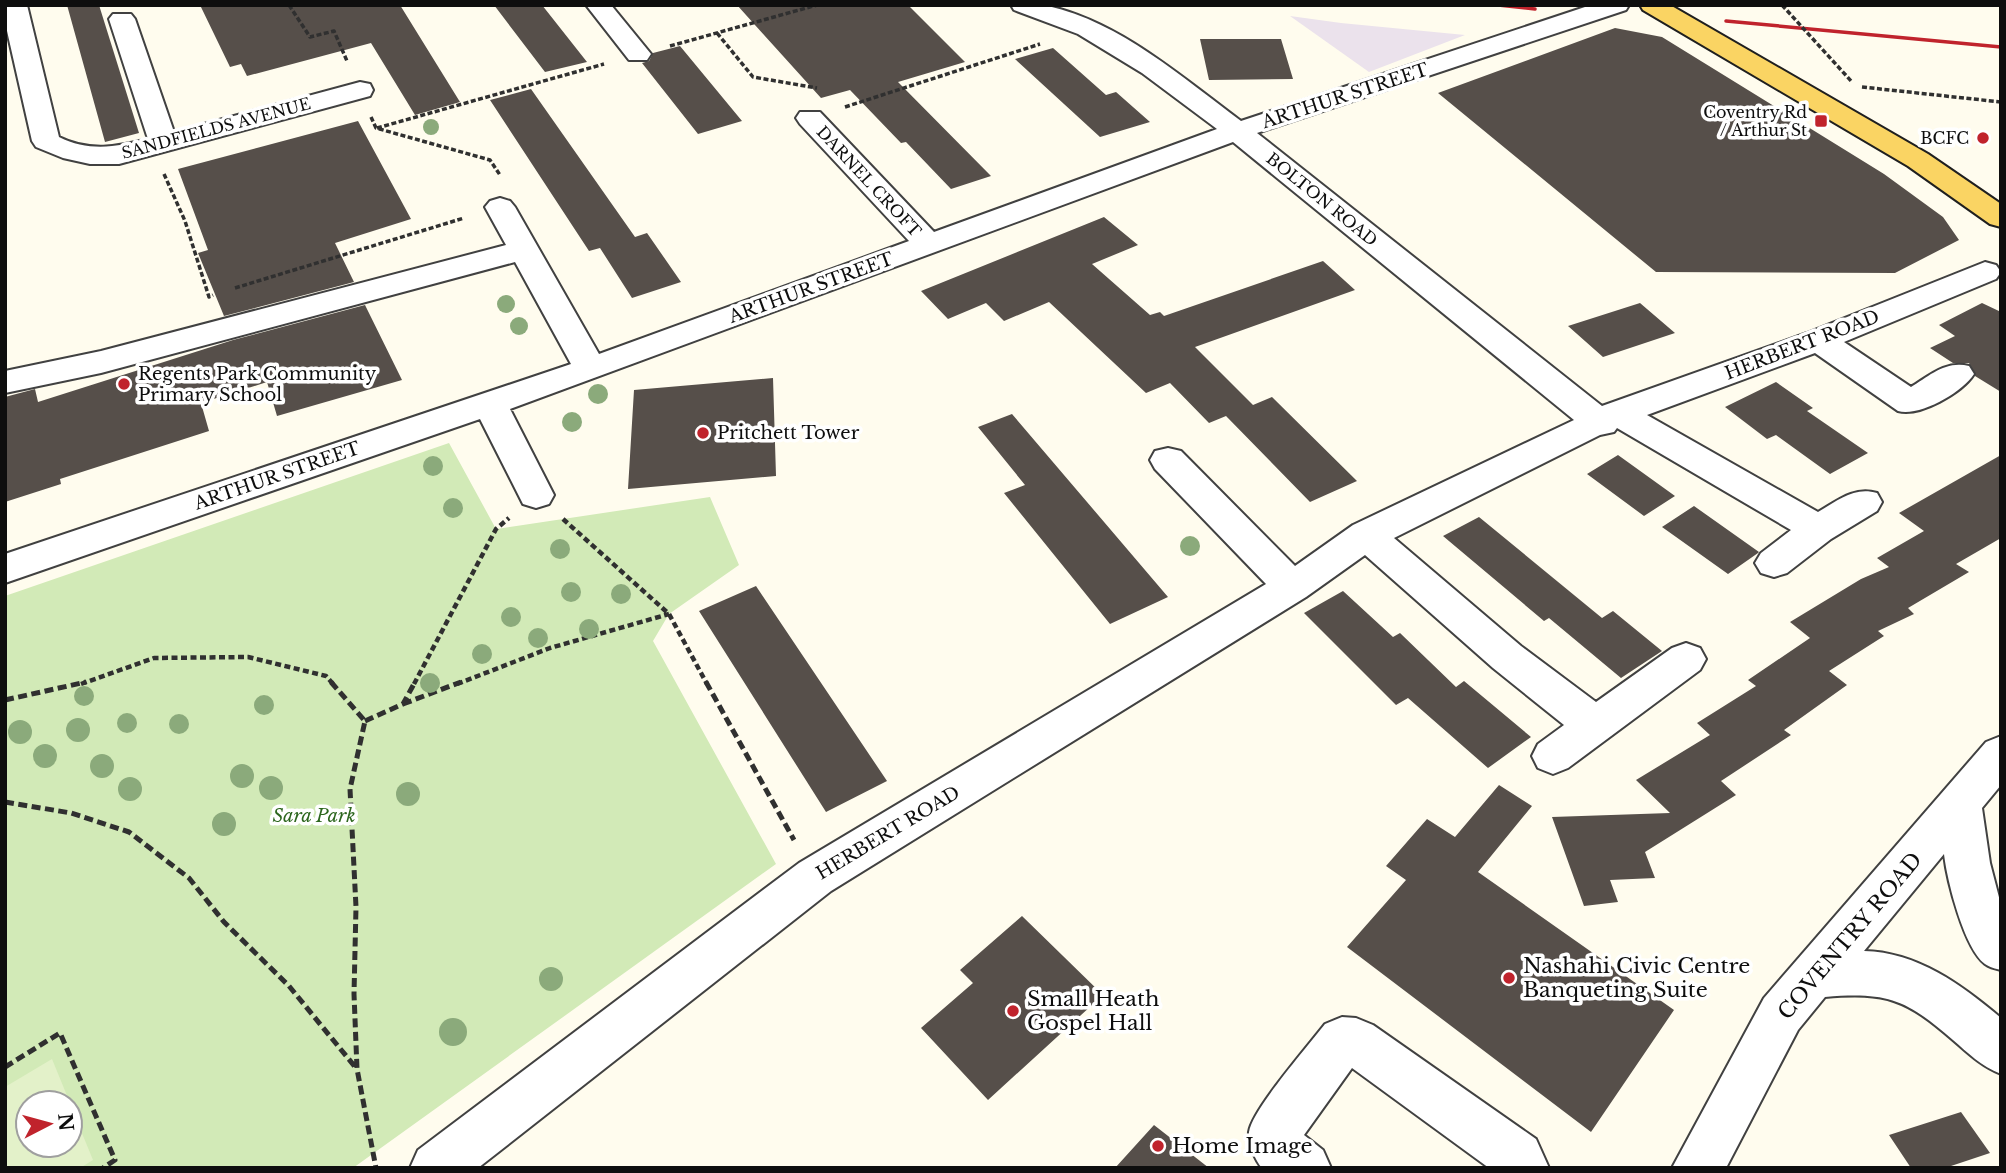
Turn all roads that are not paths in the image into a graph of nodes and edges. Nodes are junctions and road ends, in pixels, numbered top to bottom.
1 (14, 5) edge
2 (598, 5) edge
3 (1023, 5) edge
4 (1617, 5) edge
5 (1652, 5) edge
6 (122, 19) dead end
7 (638, 54) road end
8 (360, 90) road end
9 (823, 114) road end
10 (1237, 131) junction
11 (158, 146) junction
12 (500, 207) road end
13 (2001, 218) edge
14 (929, 244) junction
15 (524, 250) junction
16 (1985, 272) dead end
17 (1819, 340) junction
18 (591, 369) junction
19 (1957, 374) dead end
20 (5, 382) edge
21 (490, 404) junction
22 (1610, 419) junction
23 (1168, 460) dead end
24 (536, 495) road end
25 (1864, 502) dead end
26 (1818, 529) junction
27 (1366, 535) junction
28 (1774, 563) dead end
29 (5, 569) edge
30 (1293, 587) junction
31 (1686, 659) dead end
32 (1595, 725) junction
33 (2001, 754) edge
34 (1553, 756) dead end
35 (1960, 806) junction
36 (2001, 949) edge
37 (1810, 976) junction
38 (2001, 1050) edge
39 (436, 1168) edge
40 (1305, 1168) edge
41 (1523, 1168) edge
42 (1698, 1168) edge

1 - 11 street, SANDFIELDS AVENUE
2 - 7 street
3 - 10 street, BOLTON ROAD
4 - 10 street, ARTHUR STREET
5 - 13 main road
6 - 11 street
8 - 11 street, SANDFIELDS AVENUE
9 - 14 street, DARNEL CROFT
10 - 14 street, ARTHUR STREET
10 - 22 street, BOLTON ROAD
12 - 15 street
14 - 18 street, ARTHUR STREET
15 - 18 street
15 - 20 street
16 - 17 street, HERBERT ROAD
17 - 19 street
17 - 22 street, HERBERT ROAD
18 - 21 street, ARTHUR STREET
21 - 24 street
21 - 29 street, ARTHUR STREET
22 - 26 street
22 - 27 street, HERBERT ROAD
23 - 30 street
25 - 26 street
26 - 28 street
27 - 30 street, HERBERT ROAD
27 - 32 street
30 - 39 street, HERBERT ROAD
31 - 32 street
32 - 34 street
33 - 35 street, COVENTRY ROAD
35 - 36 street
35 - 37 street, COVENTRY ROAD
37 - 38 street
37 - 42 street, COVENTRY ROAD
40 - 41 street

